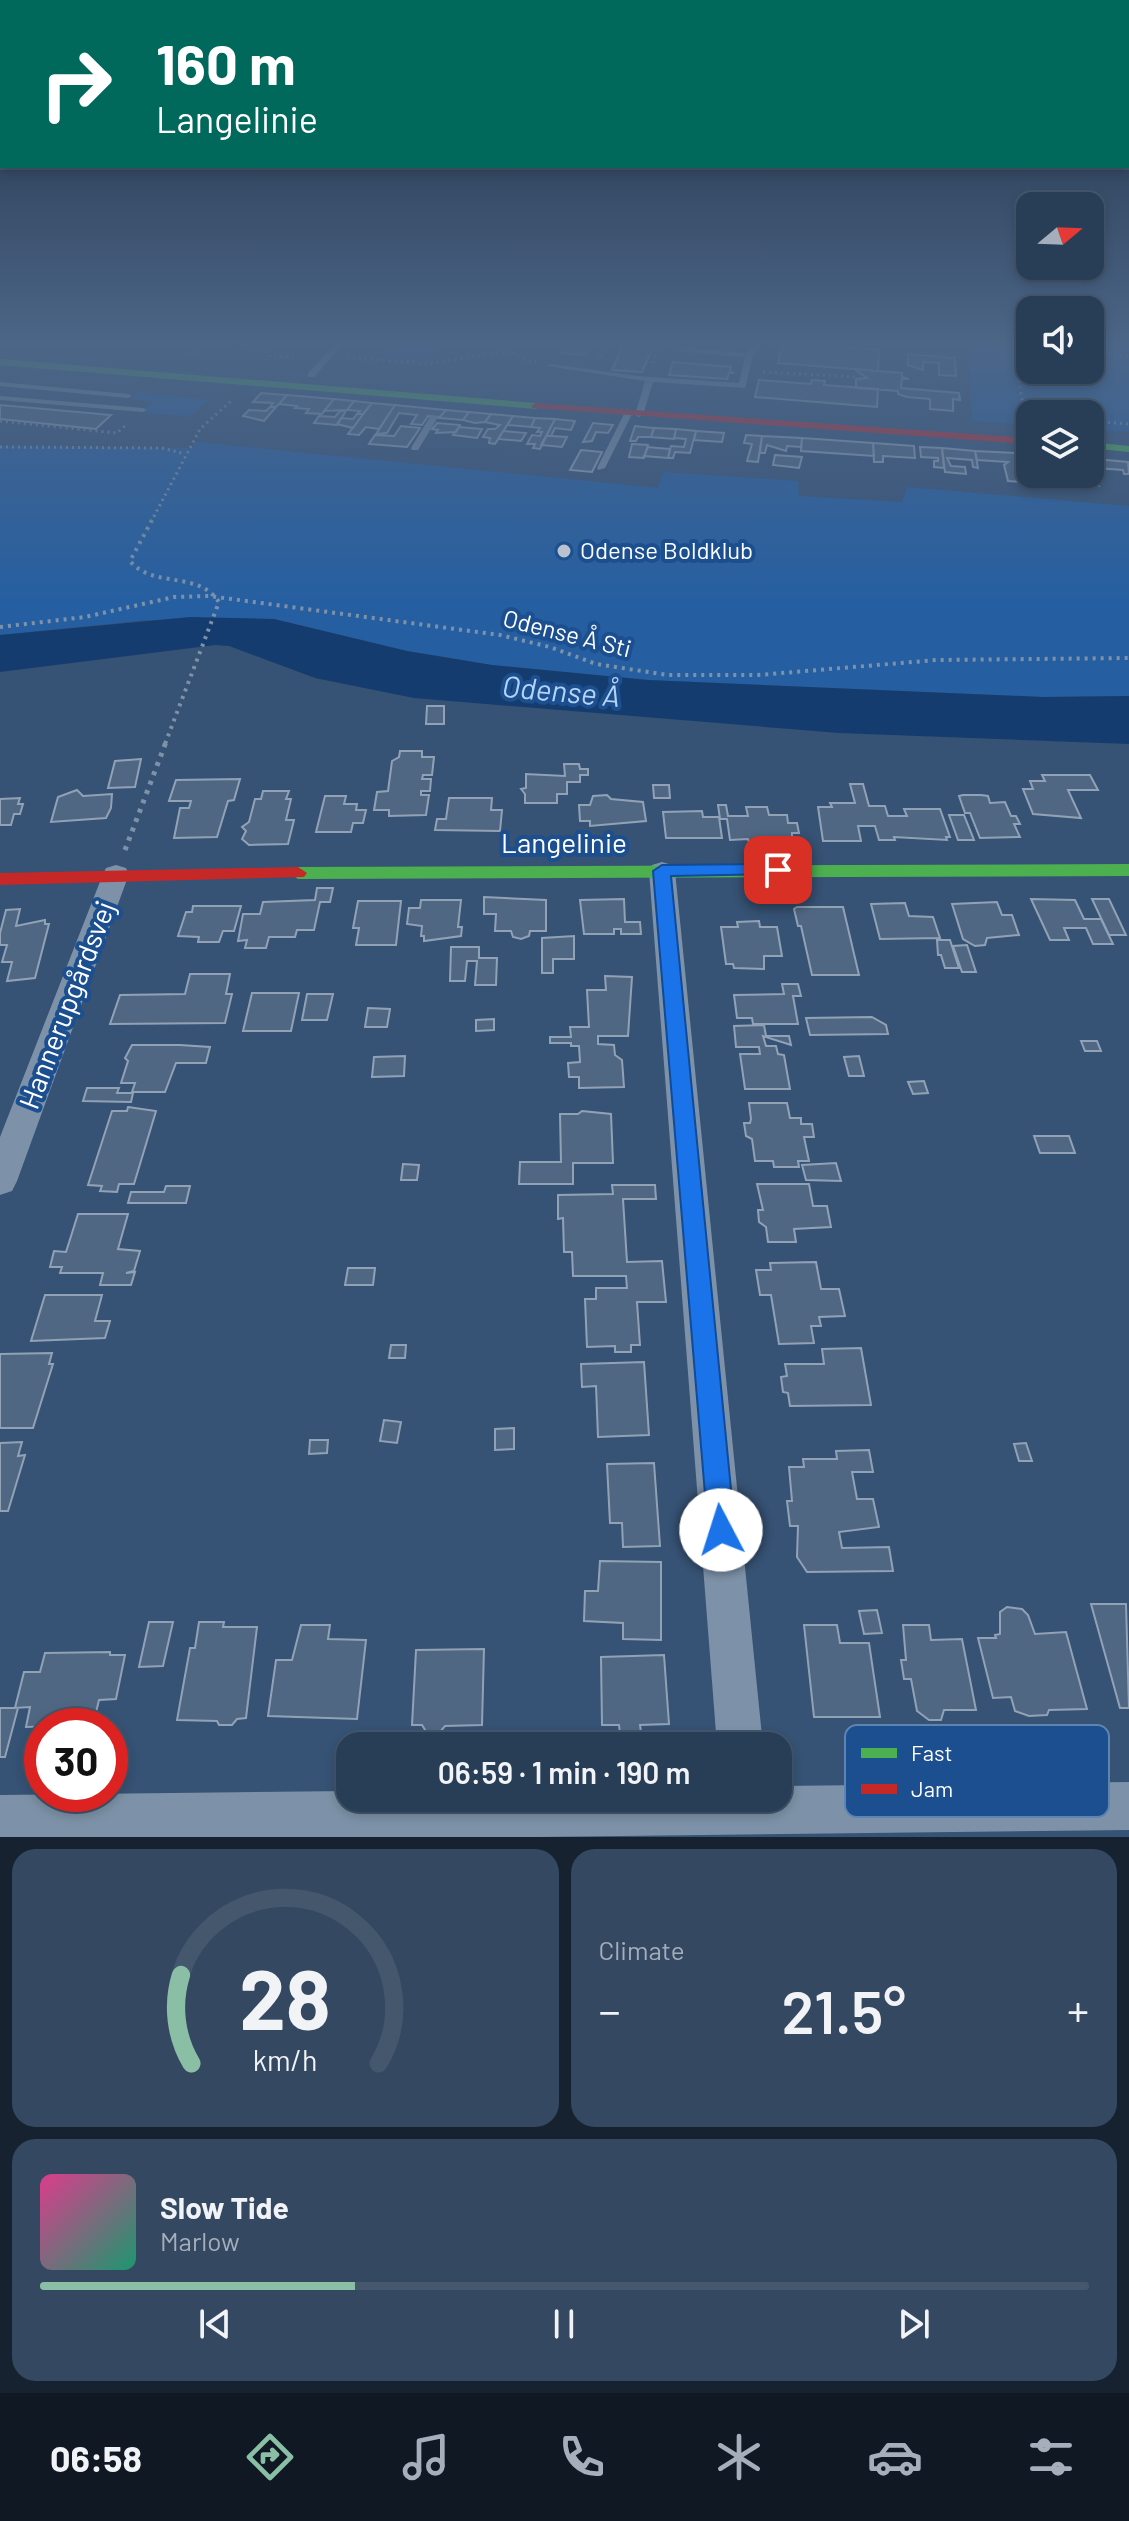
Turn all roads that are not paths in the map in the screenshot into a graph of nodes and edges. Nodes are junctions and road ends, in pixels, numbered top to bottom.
1 (426, 431) edge
2 (625, 431) edge
3 (895, 431) edge
4 (1104, 435) edge
5 (1129, 437) edge
6 (1016, 440) edge
7 (1104, 446) edge
8 (415, 448) dead end
9 (1129, 449) edge
10 (601, 468) dead end
11 (1129, 870) edge
12 (662, 871) junction
13 (116, 874) junction
14 (0, 879) edge
15 (1, 1175) edge
16 (739, 1732) edge
17 (1129, 1806) edge
18 (1109, 1807) edge
19 (845, 1813) edge
20 (747, 1816) edge
21 (0, 1819) edge

1 - 8 lane
2 - 10 lane
3 - 6 street
4 - 5 street
7 - 9 street
11 - 12 street, Langelinie
12 - 13 street, Langelinie
12 - 16 street
13 - 14 street, Langelinie
13 - 15 street, Hannerupgårdsvej
17 - 18 street
19 - 20 street
20 - 21 street

